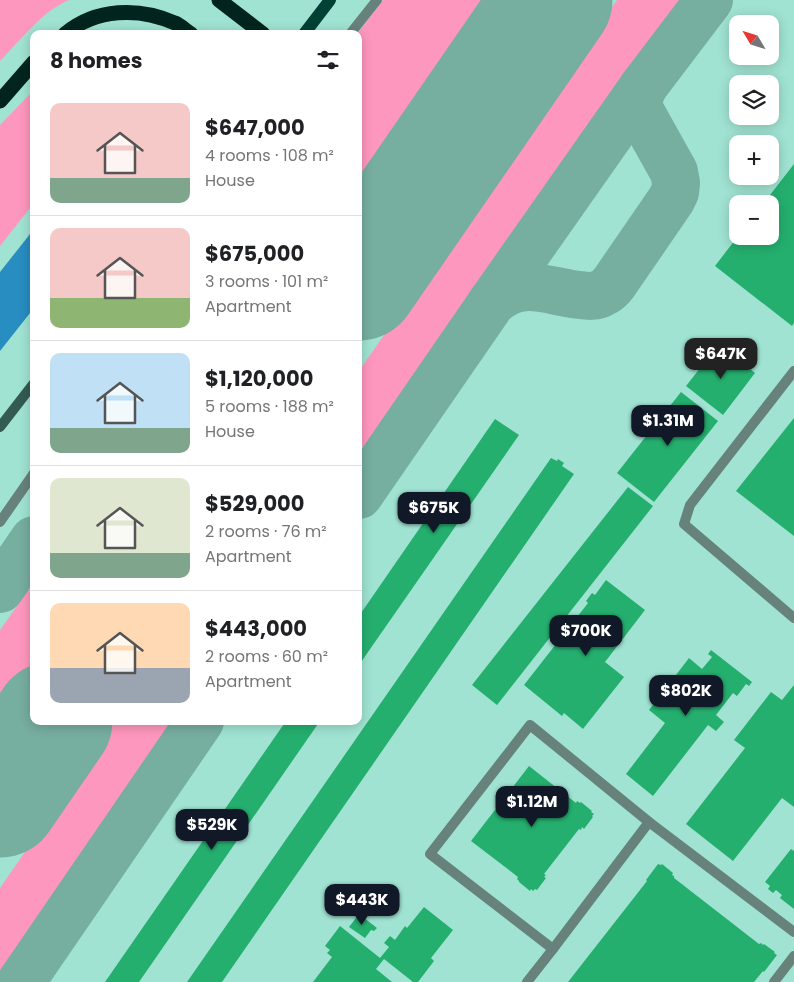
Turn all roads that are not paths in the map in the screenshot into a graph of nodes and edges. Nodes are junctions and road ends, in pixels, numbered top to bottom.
1 (219, 0) edge
2 (330, 0) edge
3 (377, 0) edge
4 (69, 30) edge
5 (185, 30) edge
6 (258, 30) edge
7 (307, 30) edge
8 (353, 30) edge
9 (30, 67) edge
10 (0, 101) edge
11 (794, 371) edge
12 (30, 388) edge
13 (0, 427) edge
14 (30, 479) edge
15 (0, 522) edge
16 (794, 618) edge
17 (649, 822) junction
18 (794, 932) edge
19 (553, 949) junction
20 (794, 956) edge
21 (527, 982) edge
22 (774, 982) edge

1 - 6 highway
2 - 7 main road
3 - 8 lane
4 - 5 highway
9 - 10 highway
11 - 16 lane
12 - 13 main road
14 - 15 lane
17 - 18 lane
17 - 19 lane
17 - 19 lane
19 - 21 lane
20 - 22 lane

